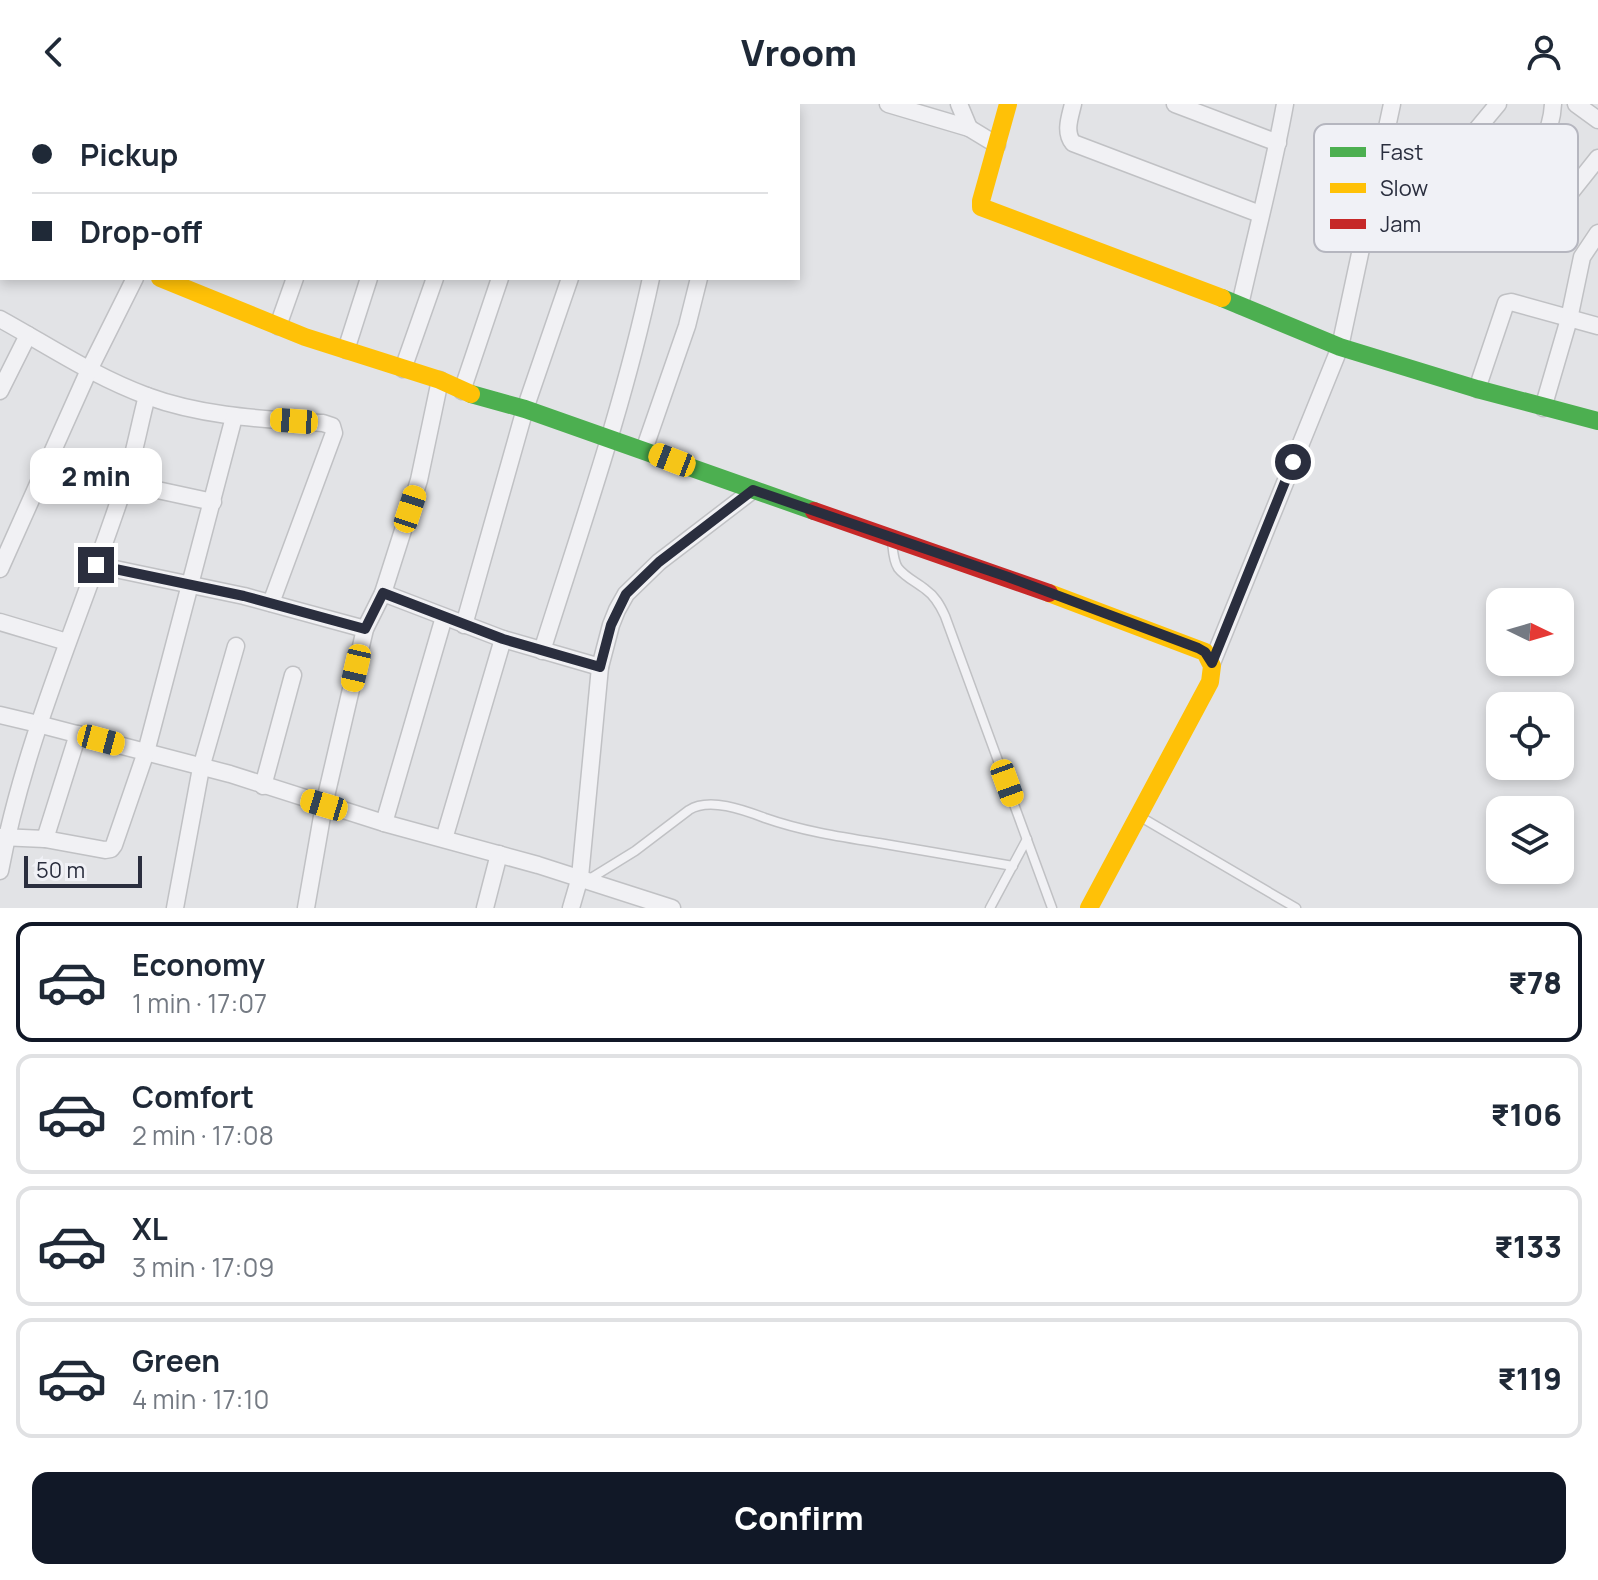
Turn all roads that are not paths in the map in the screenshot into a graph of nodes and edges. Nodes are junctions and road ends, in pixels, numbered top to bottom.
1 (888, 104) edge
2 (959, 104) edge
3 (1008, 104) edge
4 (1073, 104) edge
5 (1175, 104) edge
6 (1285, 104) edge
7 (1392, 104) edge
8 (1498, 104) edge
9 (1553, 104) edge
10 (1576, 104) edge
11 (939, 111) edge
12 (1598, 120) edge
13 (1388, 124) edge
14 (1481, 124) edge
15 (1551, 124) edge
16 (969, 128) junction
17 (1278, 143) junction
18 (997, 145) junction
19 (1598, 158) edge
20 (1578, 183) edge
21 (1260, 214) junction
22 (1598, 233) edge
23 (1360, 252) edge
24 (134, 280) edge
25 (165, 280) edge
26 (294, 280) edge
27 (368, 280) edge
28 (434, 280) edge
29 (499, 280) edge
30 (569, 280) edge
31 (651, 280) edge
32 (698, 280) edge
33 (1240, 305) junction
34 (0, 319) edge
35 (1569, 319) junction
36 (278, 326) junction
37 (1598, 326) edge
38 (28, 335) junction
39 (1340, 347) junction
40 (346, 350) junction
41 (403, 369) junction
42 (89, 370) junction
43 (440, 380) junction
44 (1477, 389) junction
45 (0, 391) edge
46 (462, 391) junction
47 (147, 396) junction
48 (1543, 408) junction
49 (525, 409) junction
50 (234, 417) junction
51 (1598, 421) edge
52 (609, 438) junction
53 (644, 450) junction
54 (49, 459) junction
55 (125, 483) junction
56 (753, 490) junction
57 (213, 502) junction
58 (891, 537) junction
59 (96, 565) junction
60 (0, 569) edge
61 (191, 586) junction
62 (383, 593) junction
63 (271, 603) junction
64 (444, 617) junction
65 (0, 622) edge
66 (464, 625) junction
67 (365, 629) junction
68 (503, 639) junction
69 (67, 642) junction
70 (236, 646) dead end
71 (542, 651) junction
72 (1212, 663) junction
73 (600, 667) junction
74 (293, 675) dead end
75 (0, 715) edge
76 (38, 724) junction
77 (78, 734) junction
78 (146, 752) junction
79 (201, 768) junction
80 (263, 786) junction
81 (8, 794) edge
82 (324, 805) junction
83 (1139, 815) junction
84 (384, 823) junction
85 (3, 837) edge
86 (45, 839) junction
87 (444, 839) junction
88 (1027, 839) junction
89 (499, 854) junction
90 (1013, 866) junction
91 (0, 871) edge
92 (584, 879) junction
93 (175, 908) edge
94 (306, 908) edge
95 (485, 908) edge
96 (571, 908) edge
97 (672, 908) edge
98 (990, 908) edge
99 (1052, 908) edge
100 (1089, 908) edge
101 (1296, 908) edge

1 - 11 street
2 - 16 street
3 - 18 street
4 - 21 street
5 - 17 street
6 - 17 street
7 - 13 street
8 - 14 street
9 - 15 street
10 - 12 street
11 - 16 street
16 - 18 street
17 - 21 street
18 - 33 street
19 - 20 street
21 - 33 street
22 - 35 street
23 - 39 street
24 - 42 street
25 - 36 street
26 - 36 street
27 - 40 street
28 - 41 street
29 - 46 street
30 - 49 street
31 - 52 street
32 - 53 street
33 - 39 street
34 - 38 street
35 - 37 street
35 - 44 street
35 - 48 street
36 - 40 street
38 - 42 street
38 - 45 street
39 - 44 street
39 - 72 street
40 - 41 street
41 - 43 street
42 - 47 street
42 - 54 street
43 - 46 street
43 - 62 street
44 - 48 street
46 - 49 street
47 - 50 street
47 - 55 street
48 - 51 street
49 - 52 street
49 - 66 street
50 - 57 street
50 - 63 street
52 - 53 street
52 - 71 street
53 - 56 street
54 - 55 street
54 - 60 street
55 - 57 street
55 - 59 street
56 - 58 street
56 - 73 street
57 - 61 street
58 - 72 street
58 - 88 lane
59 - 61 street
59 - 69 street
61 - 63 street
61 - 78 street
62 - 64 street
62 - 67 street
63 - 67 street
64 - 66 street
64 - 84 street
65 - 69 street
66 - 68 street
67 - 82 street
68 - 71 street
68 - 87 street
69 - 76 street
70 - 79 street
71 - 73 street
72 - 83 street
73 - 92 street
74 - 80 street
75 - 76 street
76 - 77 street
76 - 81 street
77 - 78 street
77 - 86 street
78 - 79 street
78 - 86 street
79 - 80 street
79 - 93 street
80 - 82 street
81 - 85 street
82 - 84 street
82 - 94 street
83 - 100 street
83 - 101 lane
84 - 87 street
85 - 86 street
85 - 91 street
87 - 89 street
88 - 90 lane
88 - 99 lane
89 - 92 street
89 - 95 street
90 - 92 lane
90 - 98 lane
92 - 96 street
92 - 97 street

